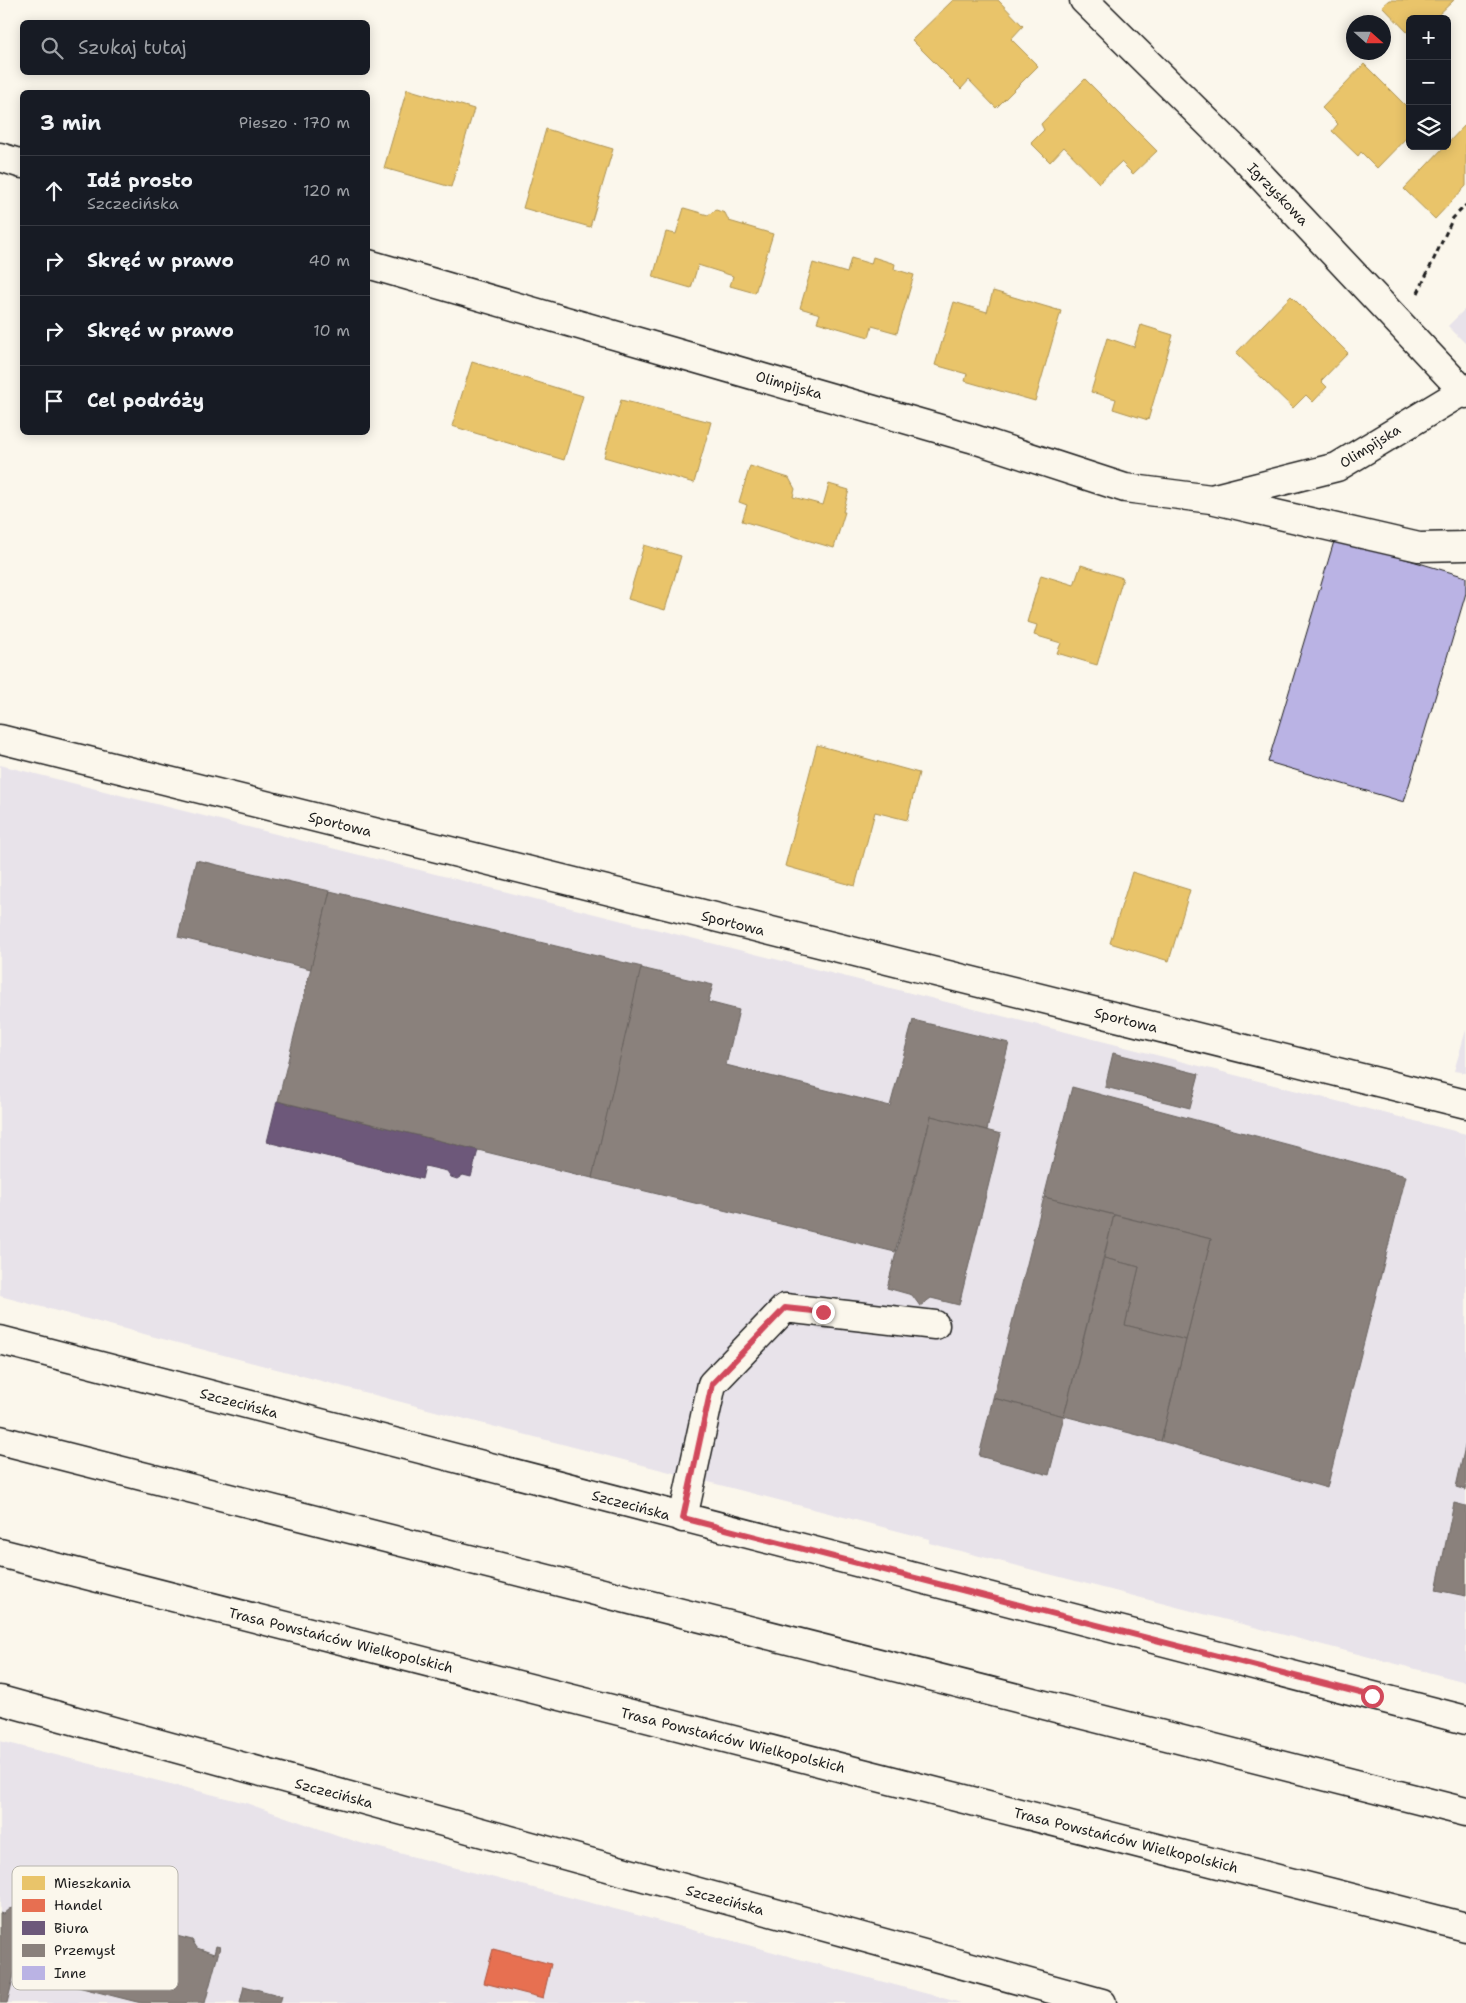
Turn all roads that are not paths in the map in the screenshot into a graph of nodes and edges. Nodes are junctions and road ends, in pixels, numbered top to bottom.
1 (1084, 0) edge
2 (0, 158) edge
3 (20, 163) edge
4 (370, 265) edge
5 (1464, 392) edge
6 (1211, 499) junction
7 (1466, 546) edge
8 (0, 739) edge
9 (1466, 1104) edge
10 (935, 1325) dead end
11 (0, 1340) edge
12 (0, 1440) edge
13 (683, 1518) junction
14 (0, 1554) edge
15 (0, 1700) edge
16 (1466, 1720) edge
17 (1466, 1812) edge
18 (1466, 1927) edge
19 (1102, 2003) edge

1 - 5 main road, Igrzyskowa
2 - 3 main road
4 - 6 main road, Olimpijska
5 - 6 main road, Olimpijska
6 - 7 main road, Olimpijska
8 - 9 main road, Sportowa
10 - 13 main road
11 - 13 main road, Szczecińska
12 - 17 main road
13 - 16 main road, Szczecińska
14 - 18 main road, Trasa Powstańców Wielkopolskich
15 - 19 main road, Szczecińska

